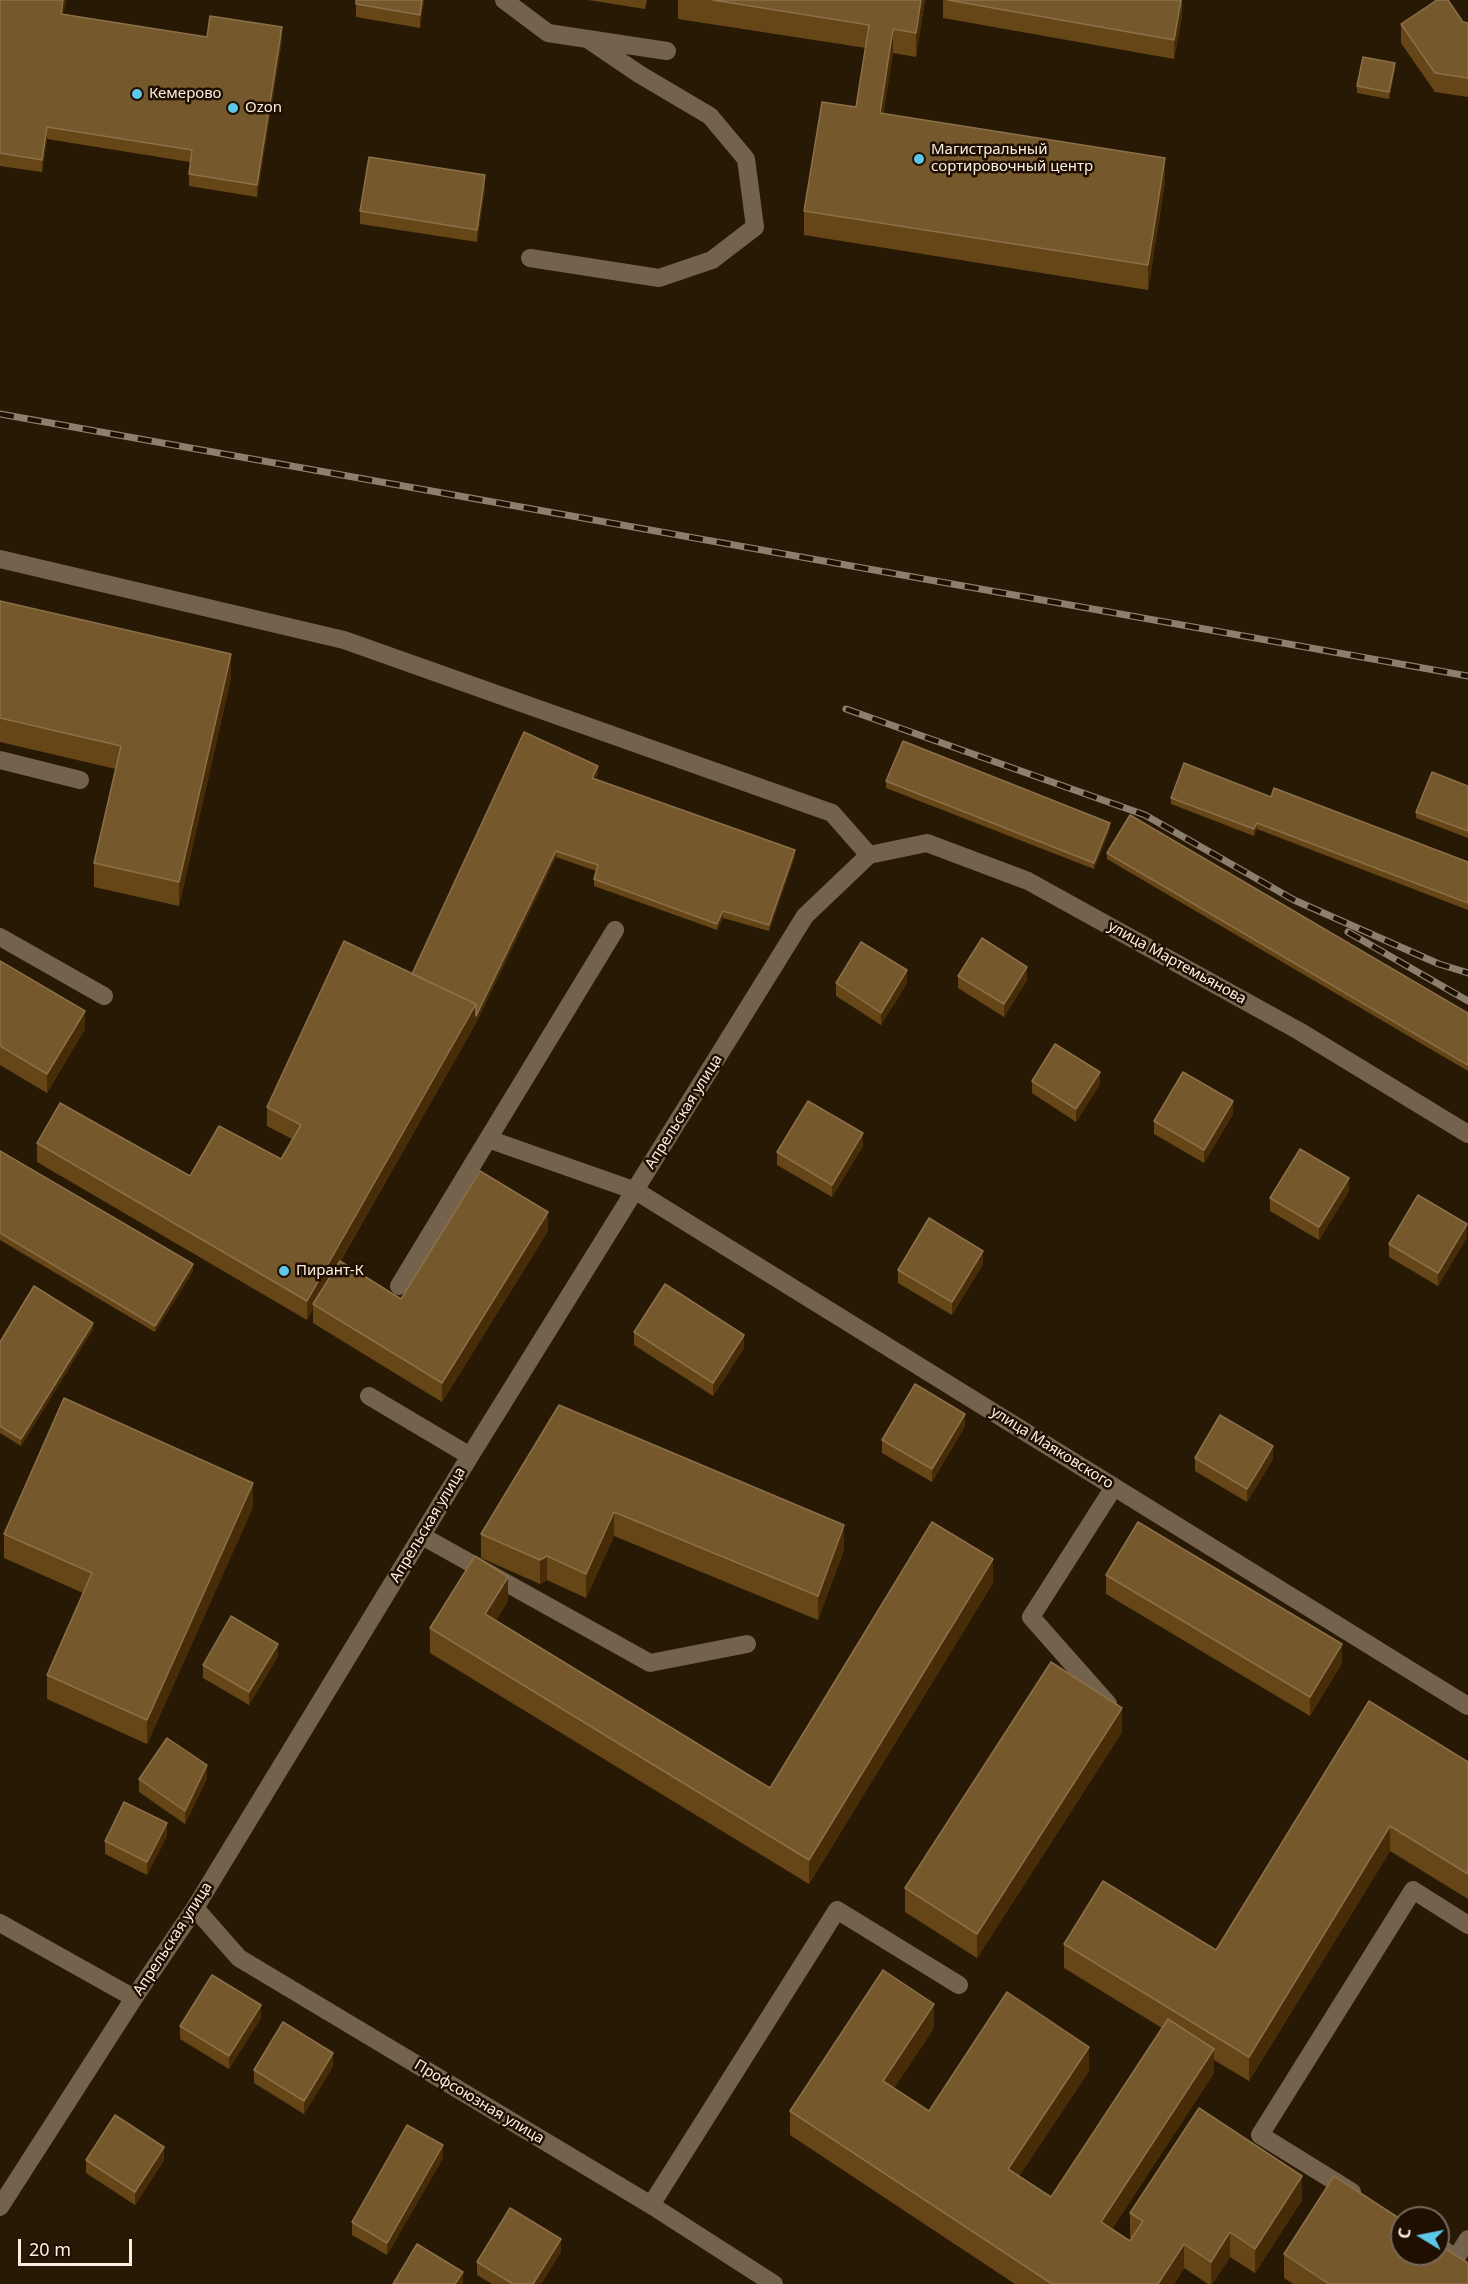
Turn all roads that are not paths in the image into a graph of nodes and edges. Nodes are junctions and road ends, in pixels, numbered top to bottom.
1 (504, 0) edge
2 (589, 40) junction
3 (667, 51) dead end
4 (530, 258) dead end
5 (0, 559) edge
6 (0, 760) edge
7 (80, 780) dead end
8 (869, 855) junction
9 (615, 930) dead end
10 (0, 937) edge
11 (104, 996) dead end
12 (1468, 1134) edge
13 (488, 1139) junction
14 (636, 1191) junction
15 (399, 1286) dead end
16 (369, 1396) dead end
17 (470, 1456) junction
18 (1114, 1487) junction
19 (422, 1536) junction
20 (747, 1644) dead end
21 (1108, 1704) edge
22 (1468, 1706) edge
23 (195, 1908) junction
24 (0, 1923) edge
25 (1468, 1925) edge
26 (959, 1984) dead end
27 (134, 1998) junction
28 (651, 2205) junction
29 (1372, 2205) edge
30 (0, 2207) edge
31 (1468, 2240) edge
32 (1450, 2254) edge
33 (774, 2284) edge

1 - 2 street
2 - 3 street
2 - 4 street
5 - 8 street
6 - 7 street
8 - 12 street, улица Мартемьянова
8 - 14 street, Апрельская улица
9 - 13 street
10 - 11 street
13 - 14 street, улица Маяковского
13 - 15 street
14 - 17 street, Апрельская улица
14 - 18 street, улица Маяковского
16 - 17 street
17 - 19 street, Апрельская улица
18 - 21 street
18 - 22 street, улица Маяковского
19 - 20 street
19 - 23 street, Апрельская улица
23 - 27 street, Апрельская улица
23 - 28 street, Профсоюзная улица
24 - 27 street
25 - 29 street
26 - 28 street
27 - 30 street, Апрельская улица
28 - 33 street, Профсоюзная улица
31 - 32 street

